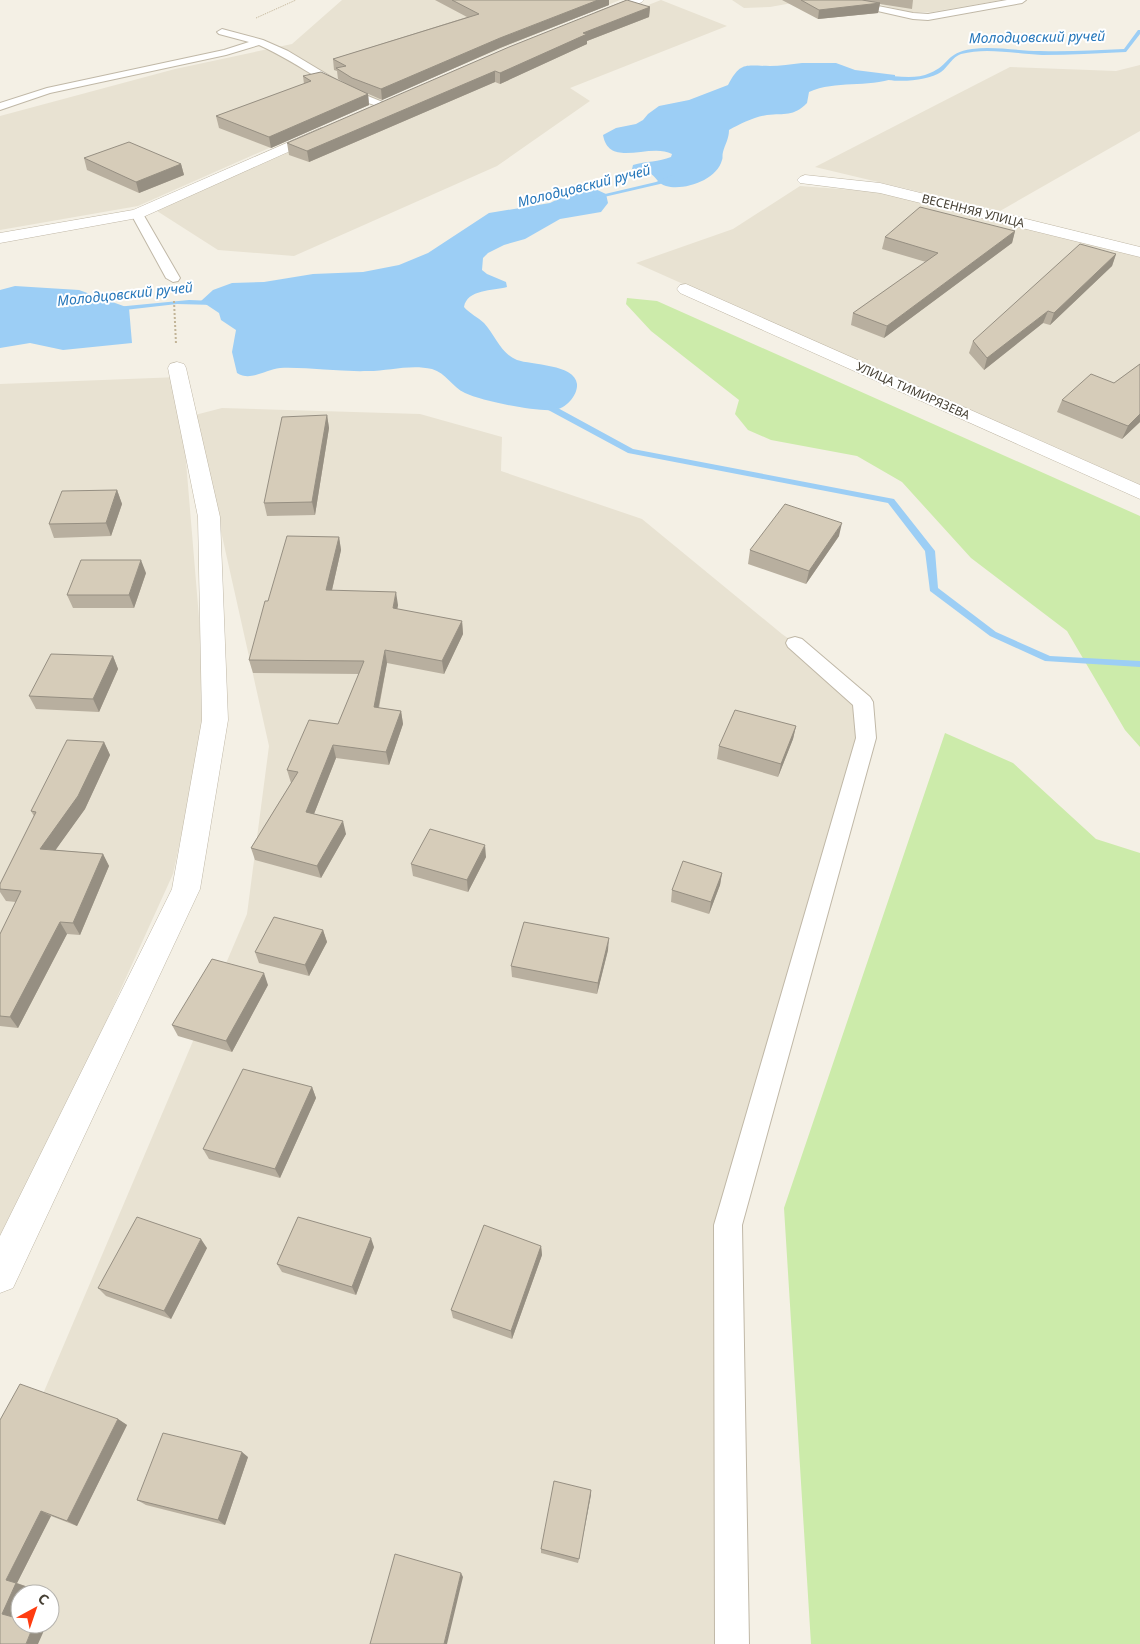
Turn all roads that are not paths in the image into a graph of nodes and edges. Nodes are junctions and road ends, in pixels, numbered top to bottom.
1 (638, 0) edge
2 (1022, 0) edge
3 (837, 2) edge
4 (585, 21) edge
5 (222, 32) dead end
6 (260, 42) junction
7 (389, 103) joint
8 (0, 107) edge
9 (368, 112) edge
10 (334, 126) edge
11 (805, 180) dead end
12 (137, 214) junction
13 (0, 238) edge
14 (1140, 252) edge
15 (173, 278) dead end
16 (686, 288) dead end
17 (177, 368) road end
18 (1140, 493) edge
19 (795, 643) dead end
20 (0, 1275) edge
21 (732, 1644) edge

1 - 4 street
2 - 3 lane
5 - 6 lane
6 - 7 lane
6 - 8 lane
7 - 9 street
10 - 12 street
11 - 14 street, ВЕСЕННЯЯ УЛИЦА
12 - 13 street
12 - 15 lane
16 - 18 street, УЛИЦА ТИМИРЯЗЕВА
17 - 20 street
19 - 21 lane

